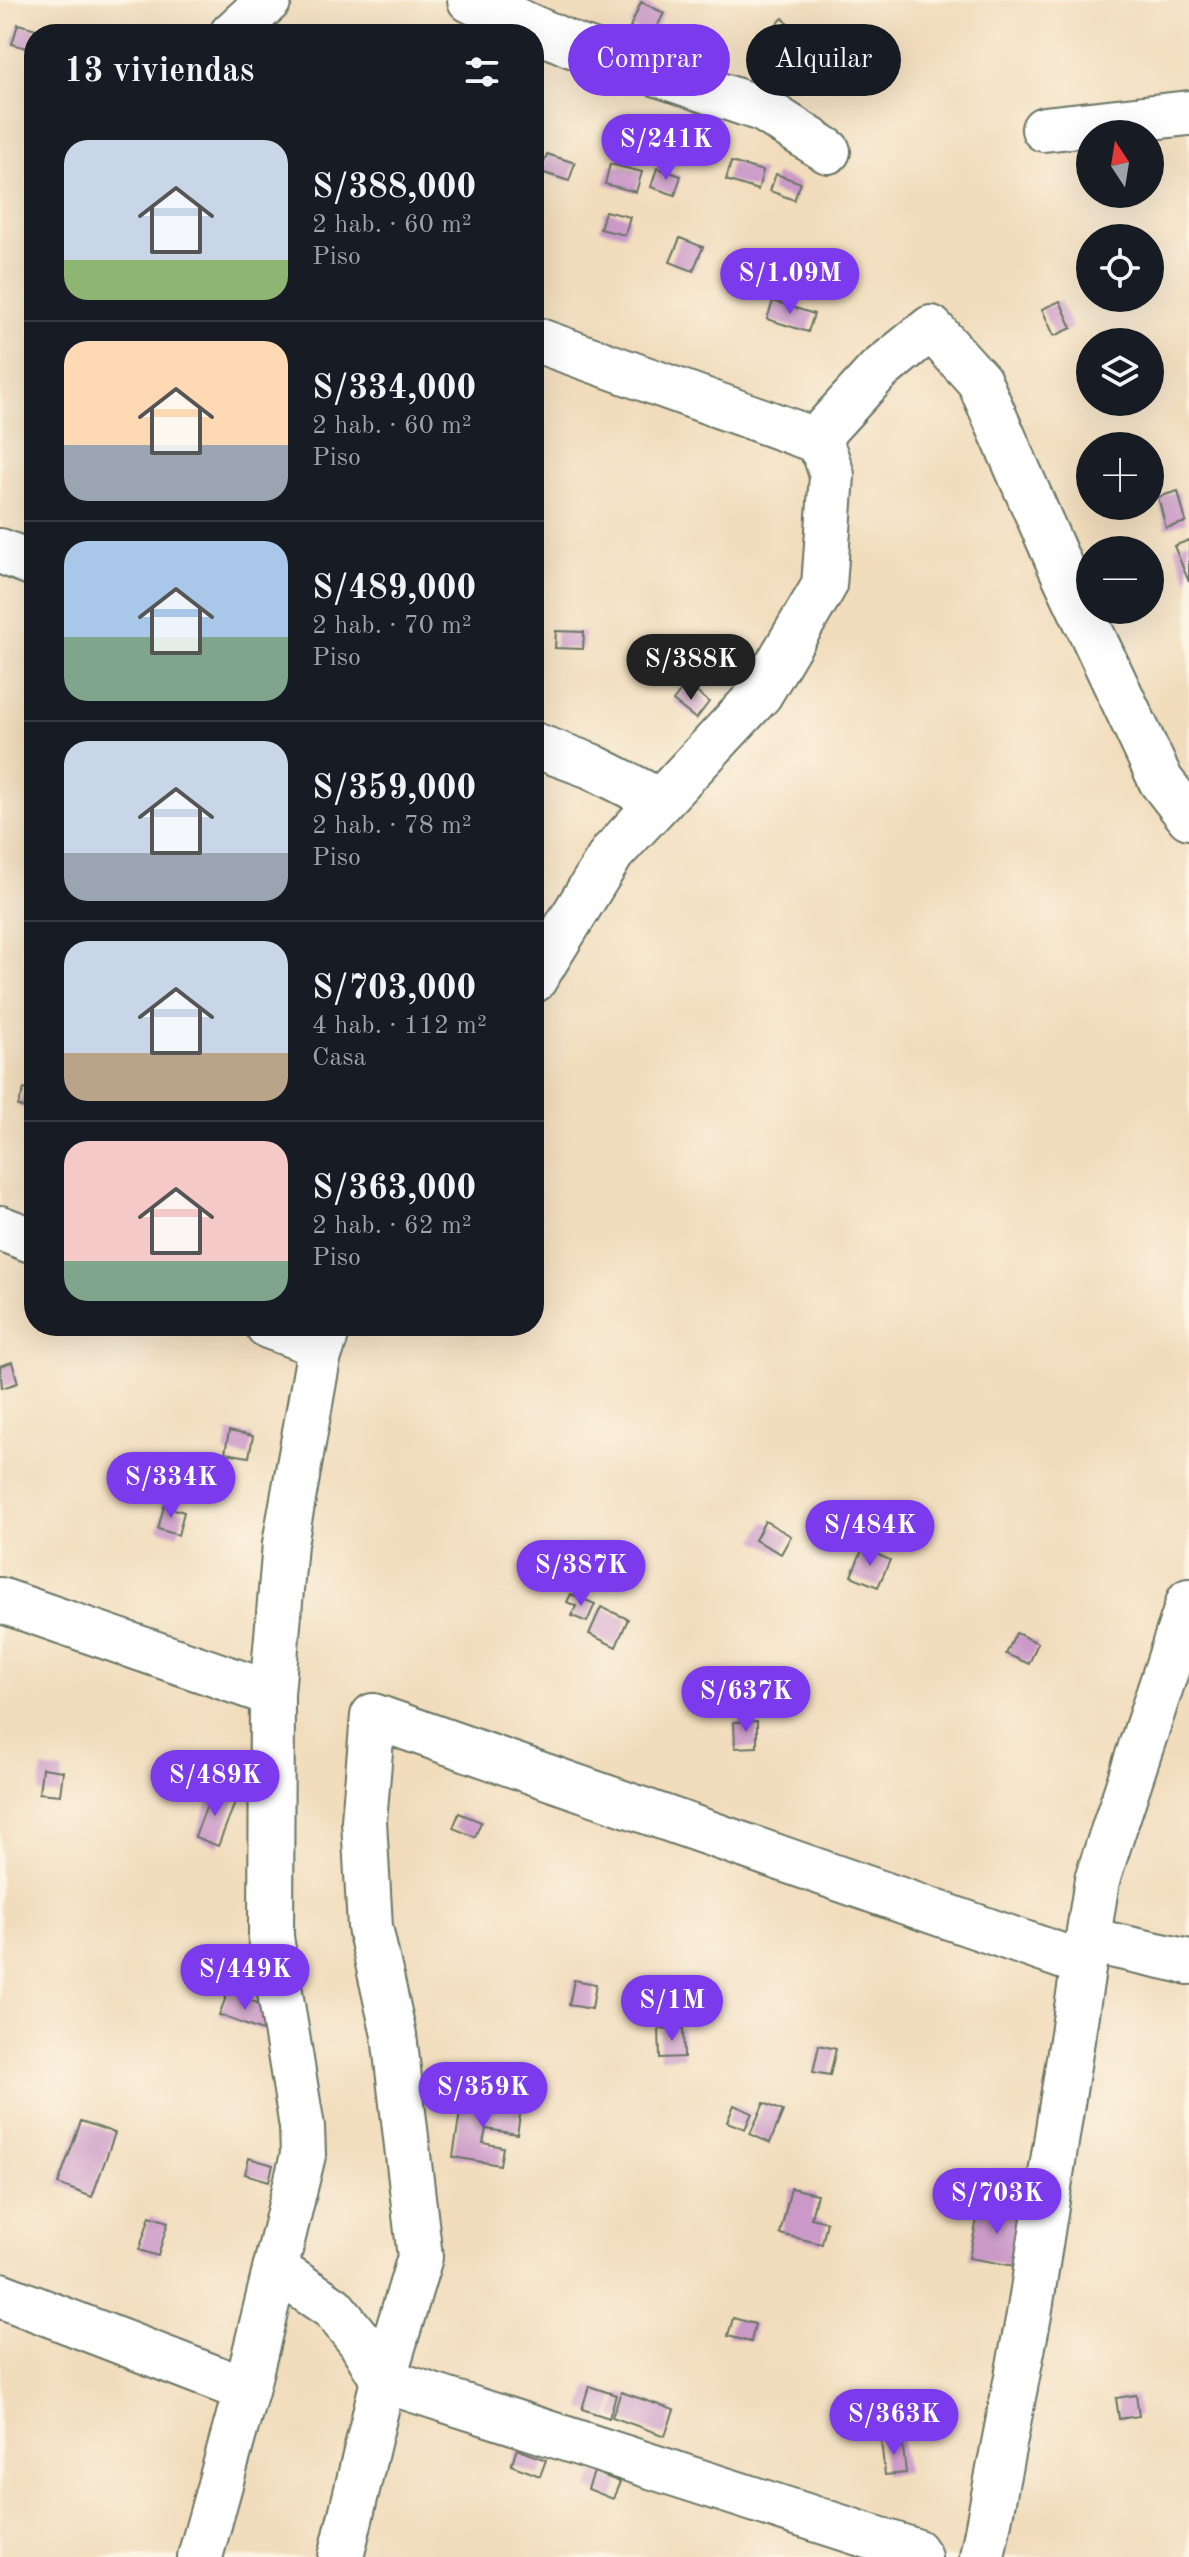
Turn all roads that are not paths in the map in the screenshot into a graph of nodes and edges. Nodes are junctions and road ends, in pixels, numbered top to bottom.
1 (269, 0) edge
2 (470, 0) edge
3 (243, 24) edge
4 (524, 24) edge
5 (544, 33) edge
6 (1189, 113) edge
7 (1044, 129) dead end
8 (828, 151) dead end
9 (544, 343) edge
10 (815, 440) junction
11 (0, 551) edge
12 (24, 560) edge
13 (544, 749) edge
14 (660, 801) junction
15 (1189, 817) edge
16 (544, 964) edge
17 (0, 1228) edge
18 (24, 1237) edge
19 (326, 1336) edge
20 (0, 1600) edge
21 (1189, 1601) edge
22 (272, 1694) junction
23 (1086, 1952) junction
24 (1189, 1962) edge
25 (275, 2269) junction
26 (0, 2295) edge
27 (383, 2380) junction
28 (246, 2390) junction
29 (200, 2557) edge
30 (341, 2557) edge
31 (919, 2557) edge
32 (982, 2557) edge

1 - 3 street
2 - 4 street
5 - 8 street
6 - 7 street
9 - 10 street
10 - 14 street
10 - 15 street
11 - 12 street
13 - 14 street
14 - 16 street
17 - 18 street
19 - 22 street
20 - 22 street
21 - 23 street
22 - 25 street
23 - 24 street
23 - 27 street
23 - 32 street
25 - 27 street
25 - 28 street
26 - 28 street
27 - 30 street
27 - 31 street
28 - 29 street

